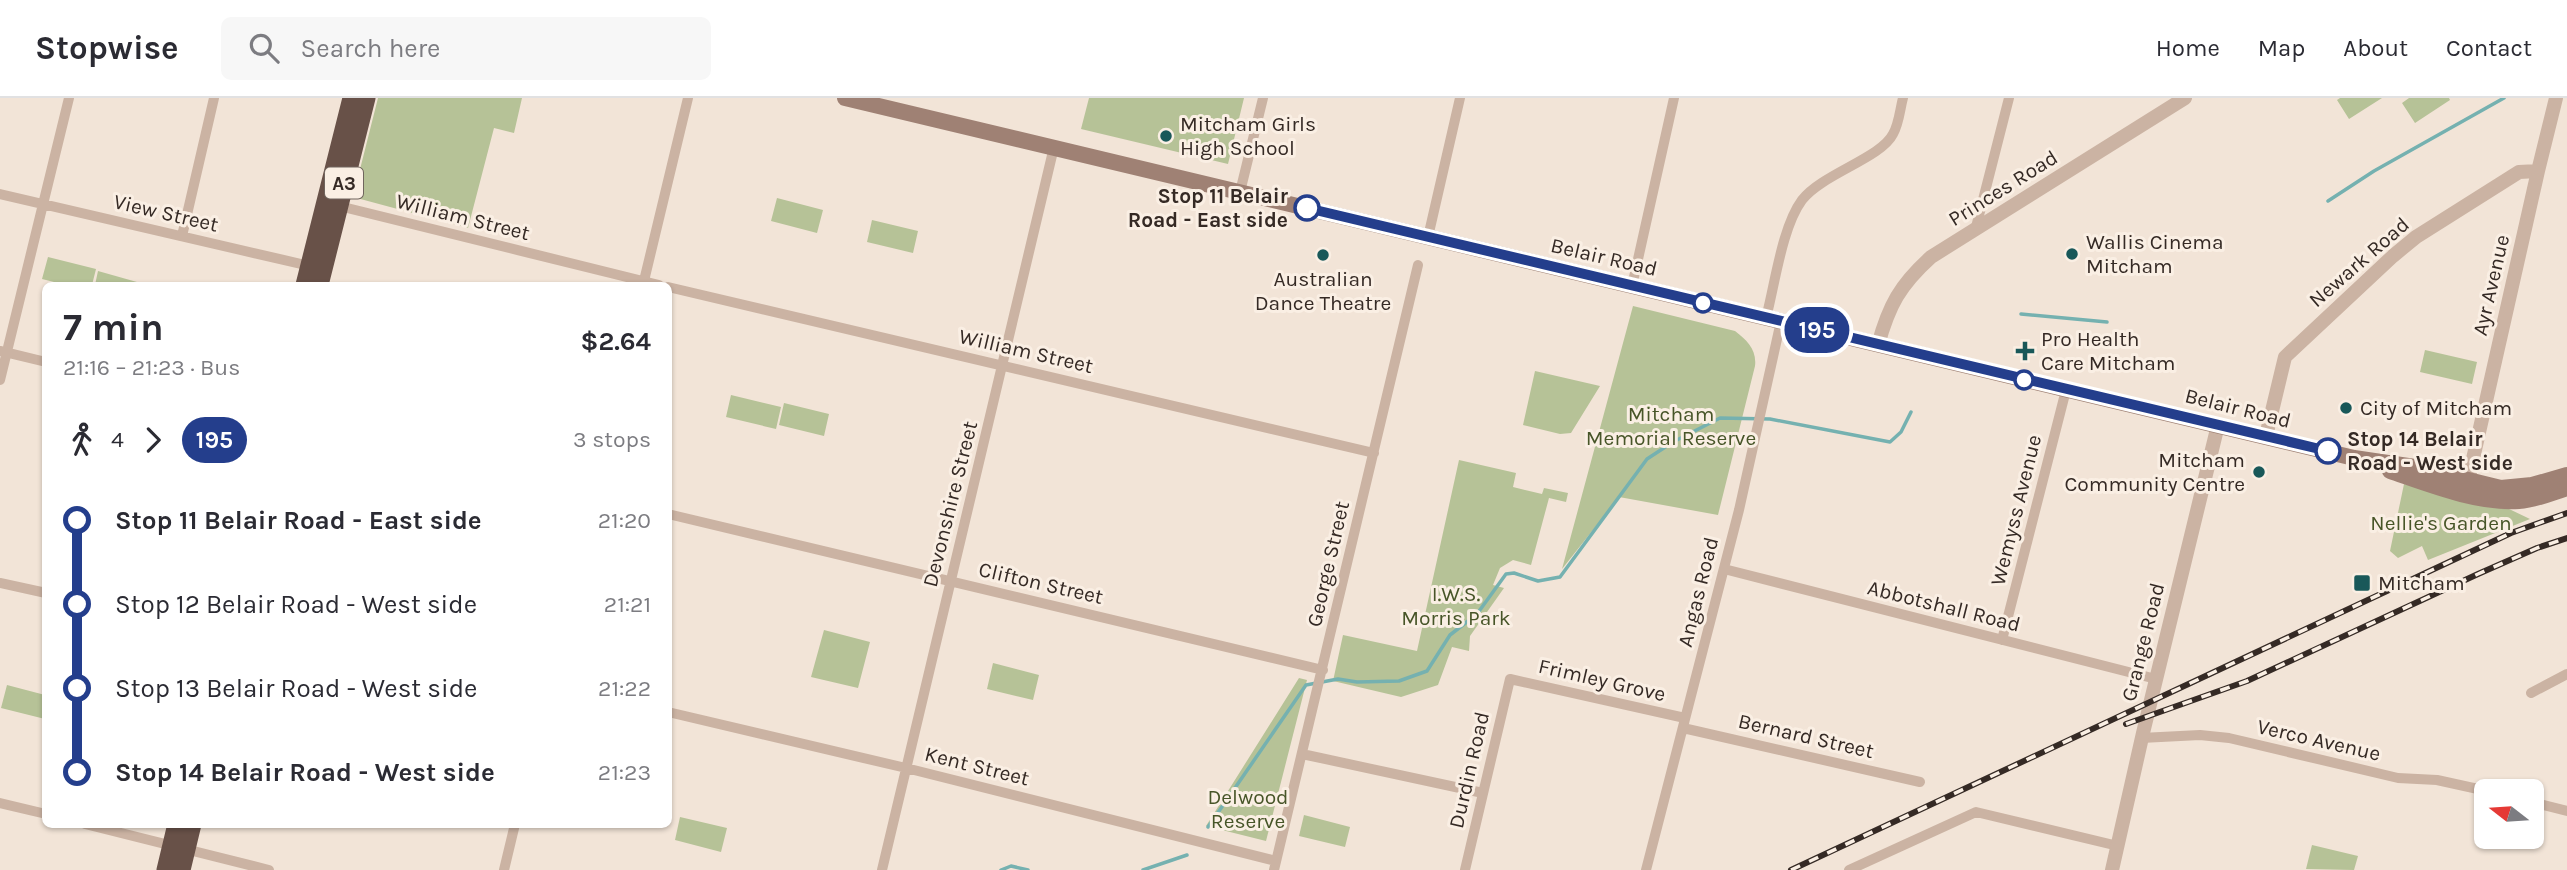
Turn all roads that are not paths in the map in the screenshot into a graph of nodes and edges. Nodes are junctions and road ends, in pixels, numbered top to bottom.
1 (69, 98) edge
2 (214, 98) edge
3 (352, 98) edge
4 (366, 98) edge
5 (688, 98) edge
6 (845, 98) edge
7 (1263, 98) edge
8 (1460, 98) edge
9 (1674, 98) edge
10 (1903, 98) edge
11 (2009, 98) edge
12 (2185, 98) edge
13 (2556, 98) edge
14 (1054, 147) junction
15 (2538, 171) junction
16 (1240, 192) junction
17 (0, 194) edge
18 (1985, 199) junction
19 (43, 204) junction
20 (339, 206) junction
21 (2003, 214) junction
22 (1974, 231) junction
23 (182, 236) junction
24 (1428, 237) junction
25 (1418, 265) dead end
26 (317, 273) edge
27 (636, 282) edge
28 (644, 282) edge
29 (1632, 286) junction
30 (672, 289) edge
31 (1773, 319) junction
32 (1878, 345) junction
33 (3, 352) edge
34 (42, 361) edge
35 (1004, 366) junction
36 (0, 380) edge
37 (2066, 390) junction
38 (2218, 425) junction
39 (2266, 436) junction
40 (1374, 453) junction
41 (2354, 458) junction
42 (2567, 475) edge
43 (2468, 481) junction
44 (2567, 488) edge
45 (672, 515) edge
46 (1724, 569) junction
47 (951, 582) junction
48 (0, 583) edge
49 (42, 592) edge
50 (2003, 640) junction
51 (1323, 670) junction
52 (2567, 674) edge
53 (1510, 679) joint
54 (2156, 679) junction
55 (2531, 693) dead end
56 (672, 713) edge
57 (1684, 723) junction
58 (2141, 738) junction
59 (1302, 754) junction
60 (906, 768) junction
61 (1920, 782) dead end
62 (2474, 788) edge
63 (1483, 793) junction
64 (0, 803) edge
65 (2544, 805) edge
66 (2567, 811) edge
67 (42, 813) edge
68 (101, 828) edge
69 (177, 828) edge
70 (190, 828) edge
71 (514, 828) edge
72 (2118, 846) junction
73 (179, 848) junction
74 (1275, 865) edge
75 (1869, 865) edge
76 (166, 870) edge
77 (181, 870) edge
78 (270, 870) edge
79 (504, 870) edge
80 (882, 870) edge
81 (1465, 870) edge
82 (1646, 870) edge
83 (1849, 870) edge
84 (2112, 870) edge

1 - 19 street
2 - 23 street
3 - 26 highway, A3
4 - 20 highway, A3
5 - 28 street
6 - 14 main road, Belair Road
7 - 16 street
8 - 24 street
9 - 29 street
10 - 31 street, Angas Road
11 - 18 street
12 - 21 street, Princes Road
13 - 15 street, Ayr Avenue
14 - 16 main road, Belair Road
14 - 35 street, Devonshire Street
15 - 39 street, Newark Road
15 - 43 street, Ayr Avenue
16 - 24 main road, Belair Road
17 - 19 street, View Street
18 - 21 street
18 - 22 street
19 - 23 street, View Street
19 - 33 street
20 - 26 highway, A3
20 - 27 street, William Street
21 - 22 street, Princes Road
22 - 32 street, Princes Road
23 - 26 street, View Street
24 - 29 main road, Belair Road
25 - 40 street, George Street
29 - 31 main road, Belair Road
30 - 35 street, William Street
31 - 32 main road, Belair Road
31 - 46 street, Angas Road
32 - 37 main road, Belair Road
33 - 34 street
33 - 36 street
35 - 40 street, William Street
35 - 47 street, Devonshire Street
37 - 38 main road, Belair Road
37 - 50 street, Wemyss Avenue
38 - 39 main road, Belair Road
38 - 54 street, Grange Road
39 - 41 main road, Belair Road
40 - 51 street, George Street
41 - 43 main road, Belair Road
41 - 44 main road, Belair Road
42 - 43 main road, Belair Road
45 - 47 street, Clifton Street
46 - 50 street, Abbotshall Road
46 - 57 street, Angas Road
47 - 51 street, Clifton Street
47 - 60 street, Devonshire Street
48 - 49 street
50 - 54 street, Abbotshall Road
51 - 59 street, George Street
52 - 55 street
53 - 57 street, Frimley Grove
53 - 63 street, Durdin Road
54 - 58 street, Grange Road
56 - 60 street, Kent Street
57 - 61 street, Bernard Street
57 - 82 street, Angas Road
58 - 62 street, Verco Avenue
58 - 72 street, Grange Road
59 - 63 street
59 - 74 street, George Street
60 - 74 street, Kent Street
60 - 80 street, Devonshire Street
63 - 81 street, Durdin Road
64 - 67 street
65 - 66 street
68 - 73 street
69 - 73 highway
70 - 73 highway
71 - 79 street
72 - 75 street
72 - 84 street, Grange Road
73 - 76 highway
73 - 77 highway
73 - 78 street
75 - 83 street

